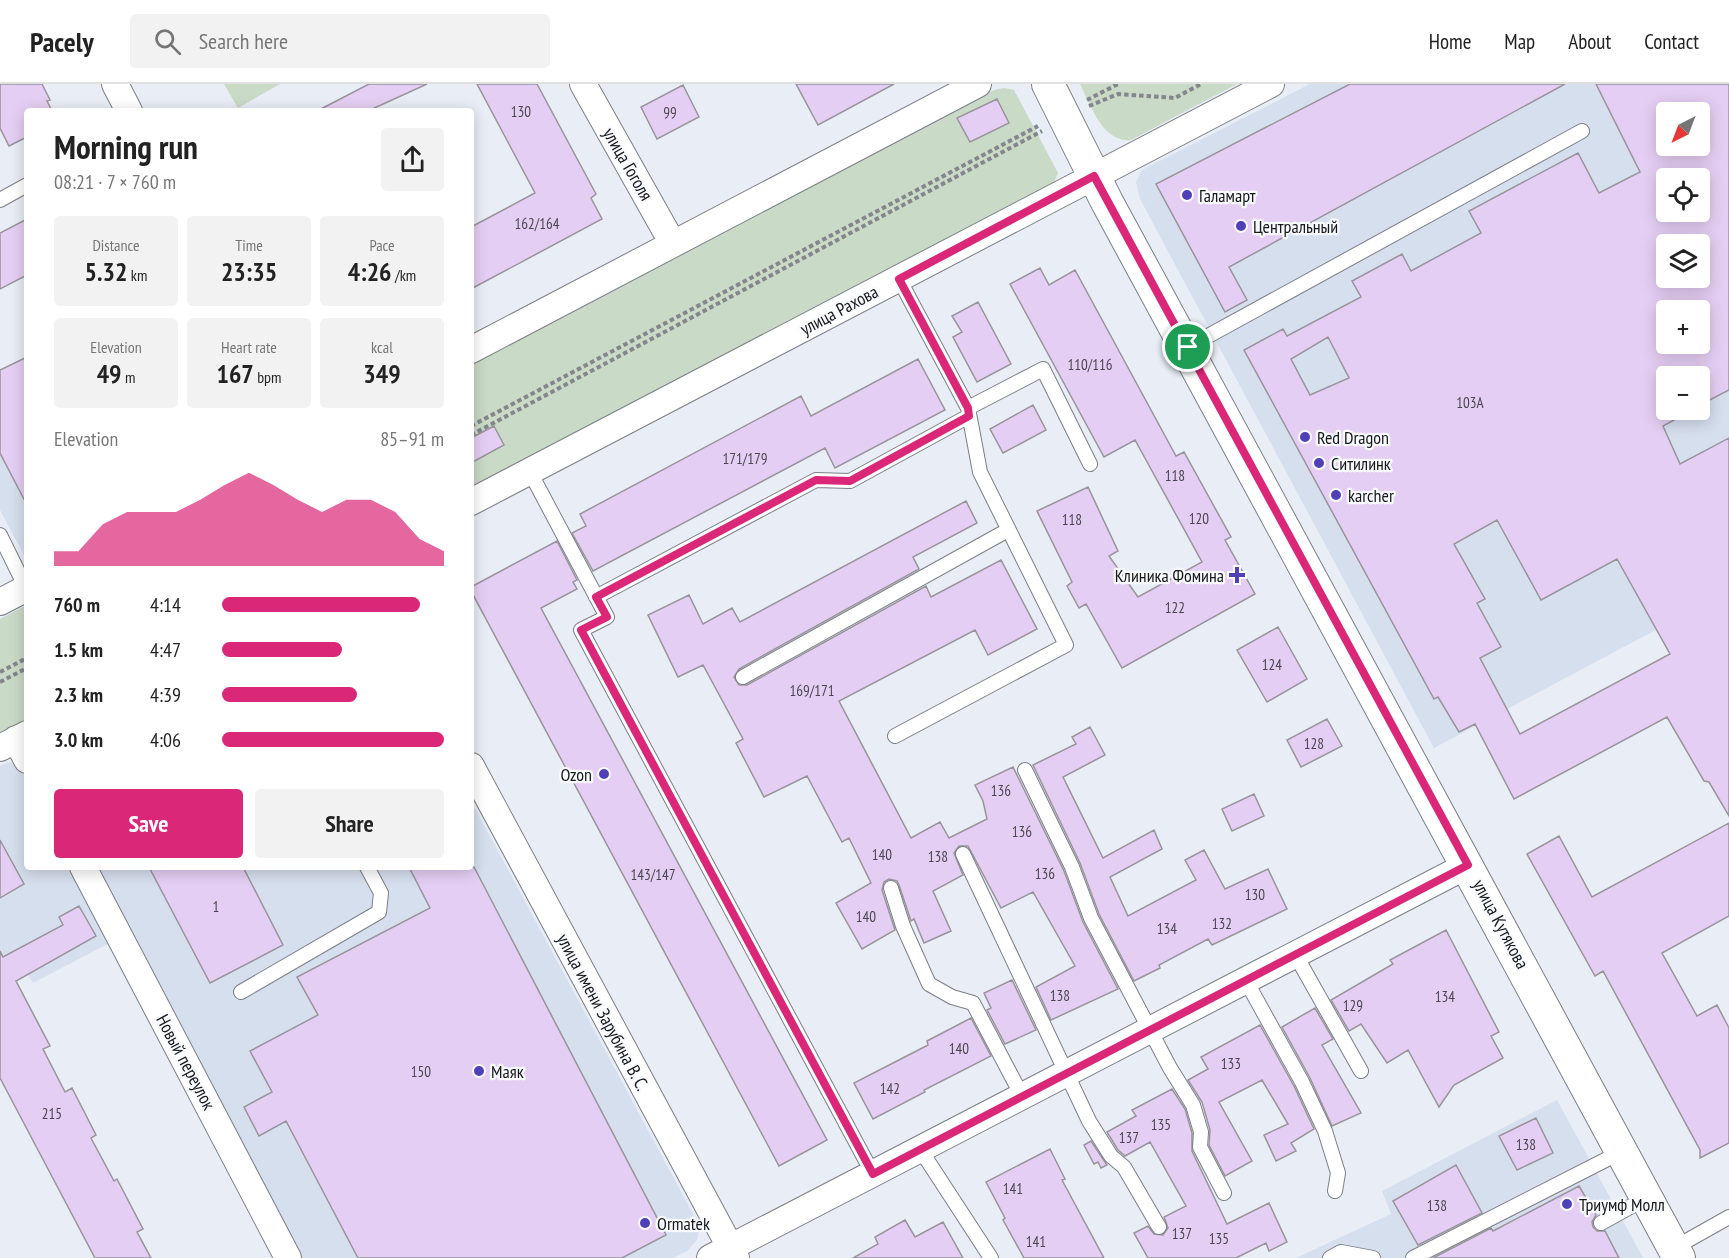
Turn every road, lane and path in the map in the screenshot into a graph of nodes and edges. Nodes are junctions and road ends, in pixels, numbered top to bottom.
1 (115, 84) edge
2 (583, 84) edge
3 (978, 84) edge
4 (1048, 84) edge
5 (1118, 84) edge
6 (1201, 84) edge
7 (1270, 84) edge
8 (127, 108) edge
9 (1064, 116) junction
10 (1582, 131) dead end
11 (1094, 176) junction
12 (24, 187) edge
13 (0, 200) edge
14 (673, 244) junction
15 (899, 279) junction
16 (1188, 347) junction
17 (474, 349) edge
18 (969, 412) junction
19 (474, 424) edge
20 (474, 433) edge
21 (1090, 464) dead end
22 (530, 472) junction
23 (474, 500) edge
24 (1008, 530) junction
25 (0, 535) edge
26 (24, 582) edge
27 (24, 590) edge
28 (596, 597) junction
29 (0, 602) edge
30 (24, 660) edge
31 (24, 670) edge
32 (0, 672) edge
33 (743, 677) dead end
34 (0, 682) edge
35 (895, 736) dead end
36 (1025, 770) dead end
37 (474, 772) edge
38 (963, 854) dead end
39 (1468, 865) junction
40 (85, 870) edge
41 (369, 870) edge
42 (891, 888) dead end
43 (1294, 954) junction
44 (1245, 979) junction
45 (241, 992) dead end
46 (1149, 1030) junction
47 (1361, 1071) dead end
48 (1066, 1074) junction
49 (1022, 1096) junction
50 (920, 1149) junction
51 (1623, 1151) junction
52 (873, 1174) junction
53 (1335, 1191) dead end
54 (1224, 1193) dead end
55 (1648, 1197) junction
56 (1729, 1217) edge
57 (1600, 1223) dead end
58 (1159, 1227) dead end
59 (1677, 1253) edge
60 (725, 1254) edge
61 (288, 1258) edge
62 (991, 1258) edge
63 (1330, 1258) edge
64 (1373, 1258) edge
65 (1413, 1258) edge

1 - 8 street
2 - 14 street, улица Гоголя
3 - 14 street
4 - 9 street, улица Кутякова
5 - 9 path
6 - 9 path
7 - 11 street, улица Рахова
9 - 11 street, улица Кутякова
9 - 19 path
9 - 20 path
10 - 16 lane
11 - 15 street, улица Рахова
11 - 16 street, улица Кутякова
12 - 13 lane
14 - 17 street
15 - 18 lane
15 - 22 street, улица Рахова
16 - 39 street, улица Кутякова
18 - 21 lane
18 - 24 lane
18 - 28 lane
22 - 23 street, улица Рахова
22 - 28 lane
24 - 33 lane
24 - 35 lane
25 - 26 lane
27 - 29 street
28 - 52 lane
30 - 32 path
31 - 34 path
36 - 46 lane
37 - 60 street, улица имени Зарубина В. С.
38 - 48 lane
39 - 43 street
39 - 51 street, улица Кутякова
40 - 61 street, Новый переулок
41 - 45 lane
42 - 49 lane
43 - 44 street
43 - 47 lane
44 - 46 street
44 - 53 lane
46 - 48 street
46 - 54 lane
48 - 49 street
48 - 58 lane
49 - 50 street
50 - 52 street
50 - 62 lane
51 - 55 street, улица Кутякова
51 - 65 lane
52 - 60 street
55 - 57 lane
55 - 59 street, улица Кутякова
56 - 59 lane
63 - 64 lane

